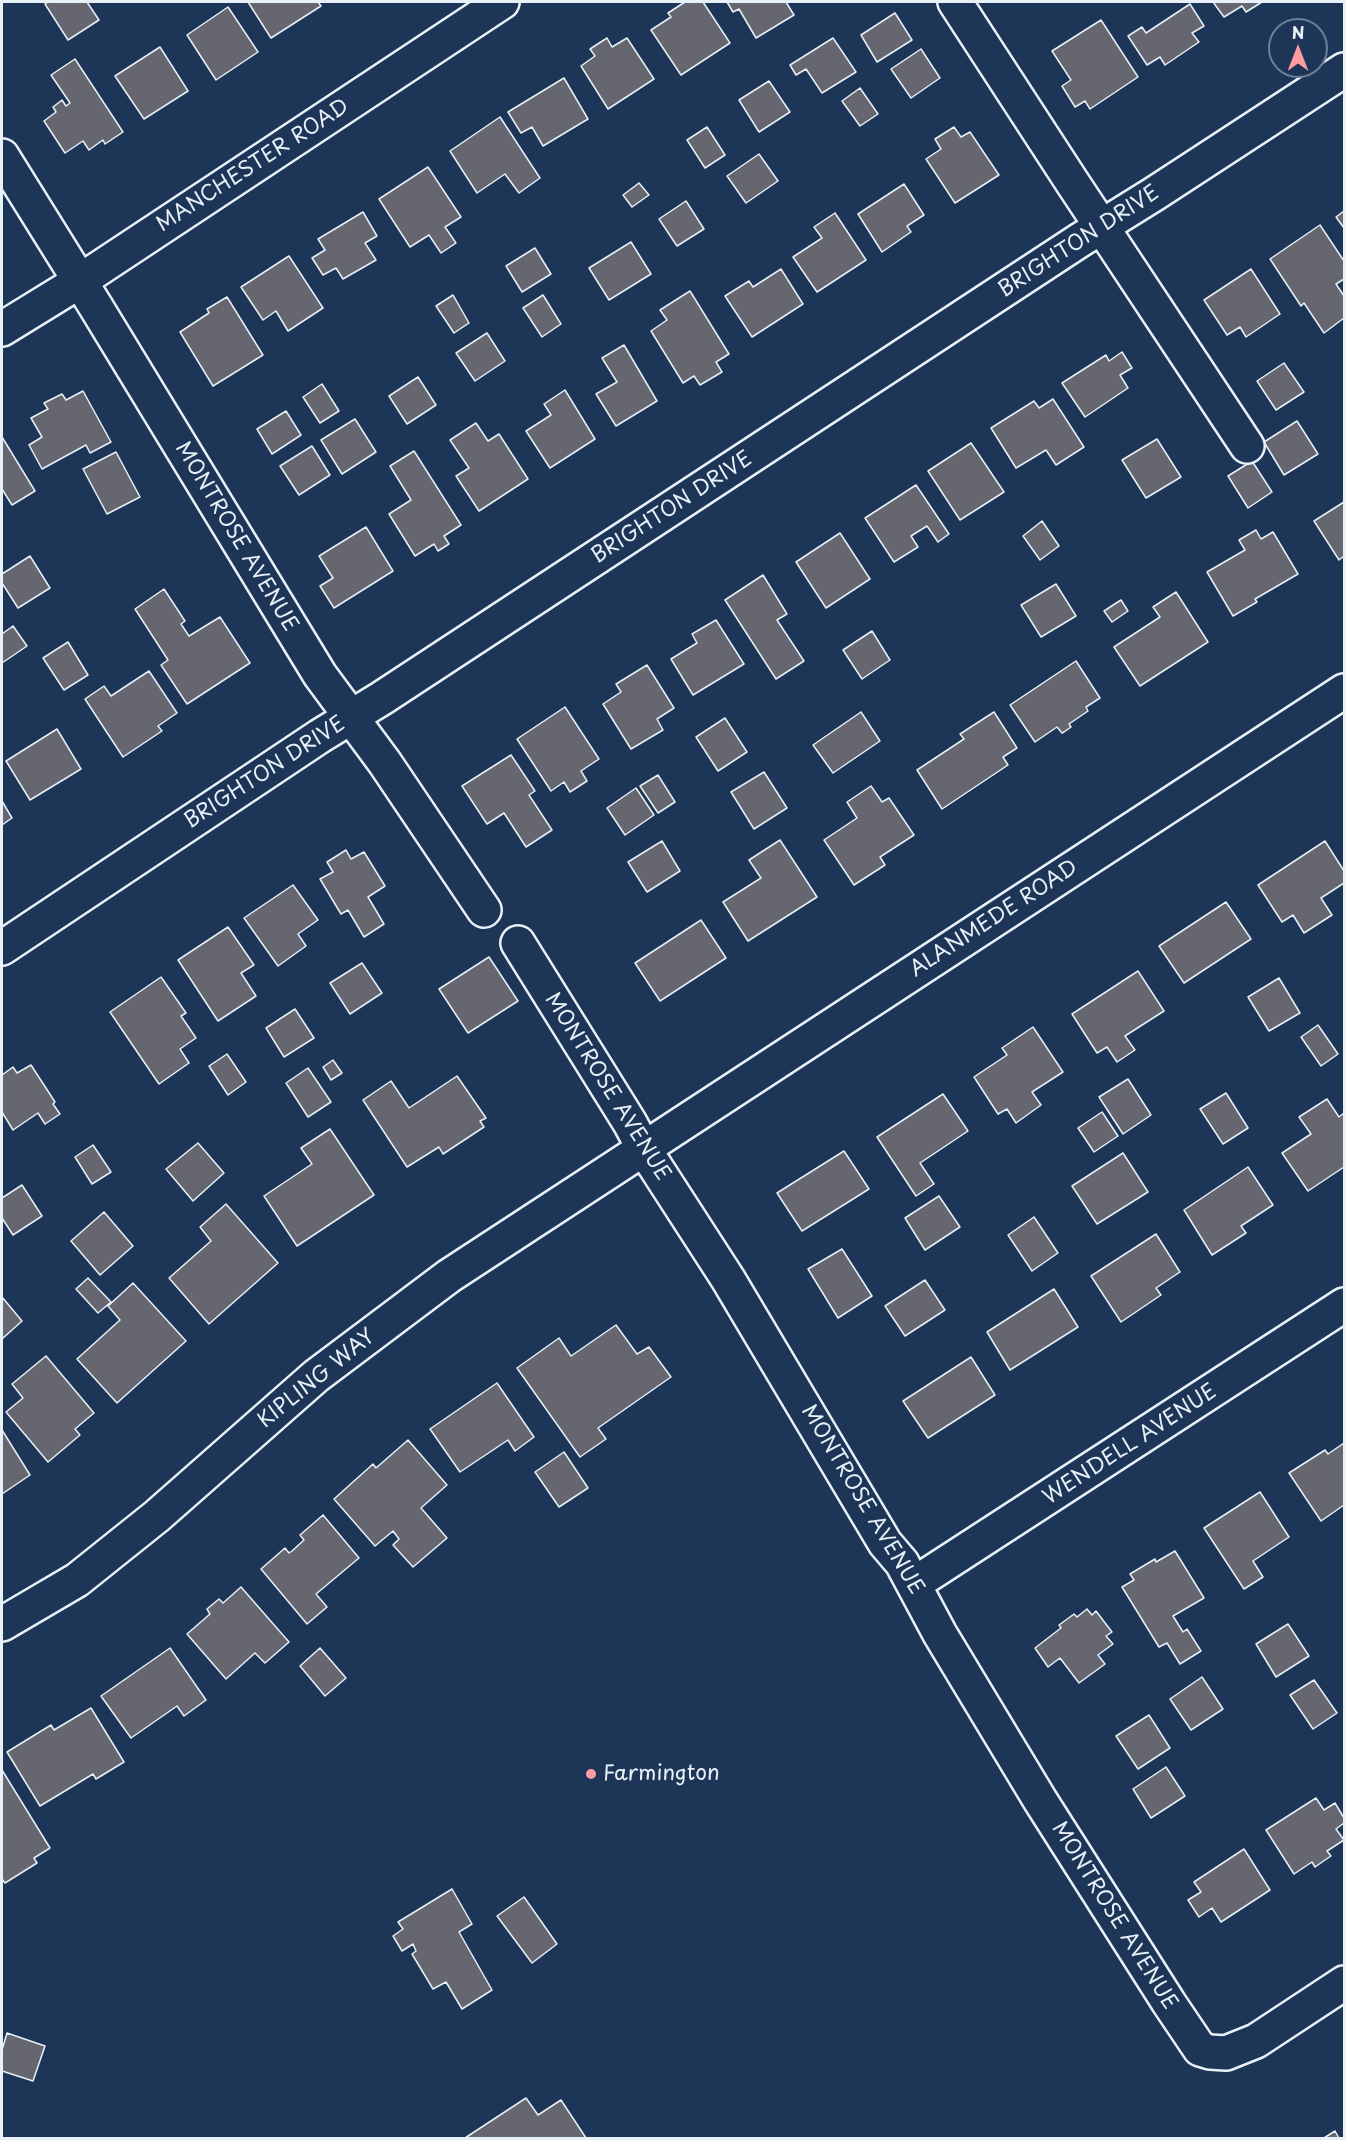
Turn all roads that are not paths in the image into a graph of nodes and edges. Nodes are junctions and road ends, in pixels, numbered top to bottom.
1 (502, 2) edge
2 (955, 2) edge
3 (1344, 70) edge
4 (2, 156) edge
5 (1101, 227) junction
6 (80, 281) junction
7 (2, 329) edge
8 (1246, 446) dead end
9 (1344, 691) edge
10 (351, 717) junction
11 (484, 910) dead end
12 (518, 943) dead end
13 (2, 948) edge
14 (644, 1149) junction
15 (1344, 1305) edge
16 (914, 1584) junction
17 (2, 1624) edge
18 (1344, 1983) edge

1 - 6 street, MANCHESTER ROAD
2 - 5 street
3 - 5 street, BRIGHTON DRIVE
4 - 6 street, MONTROSE AVENUE
5 - 8 street
5 - 10 street, BRIGHTON DRIVE
6 - 7 street, MANCHESTER ROAD
6 - 10 street, MONTROSE AVENUE
9 - 14 street, ALANMEDE ROAD
10 - 11 street, MONTROSE AVENUE
10 - 13 street, BRIGHTON DRIVE
12 - 14 street, MONTROSE AVENUE
14 - 16 street, MONTROSE AVENUE
14 - 17 street, KIPLING WAY
15 - 16 street, WENDELL AVENUE
16 - 18 street, MONTROSE AVENUE

